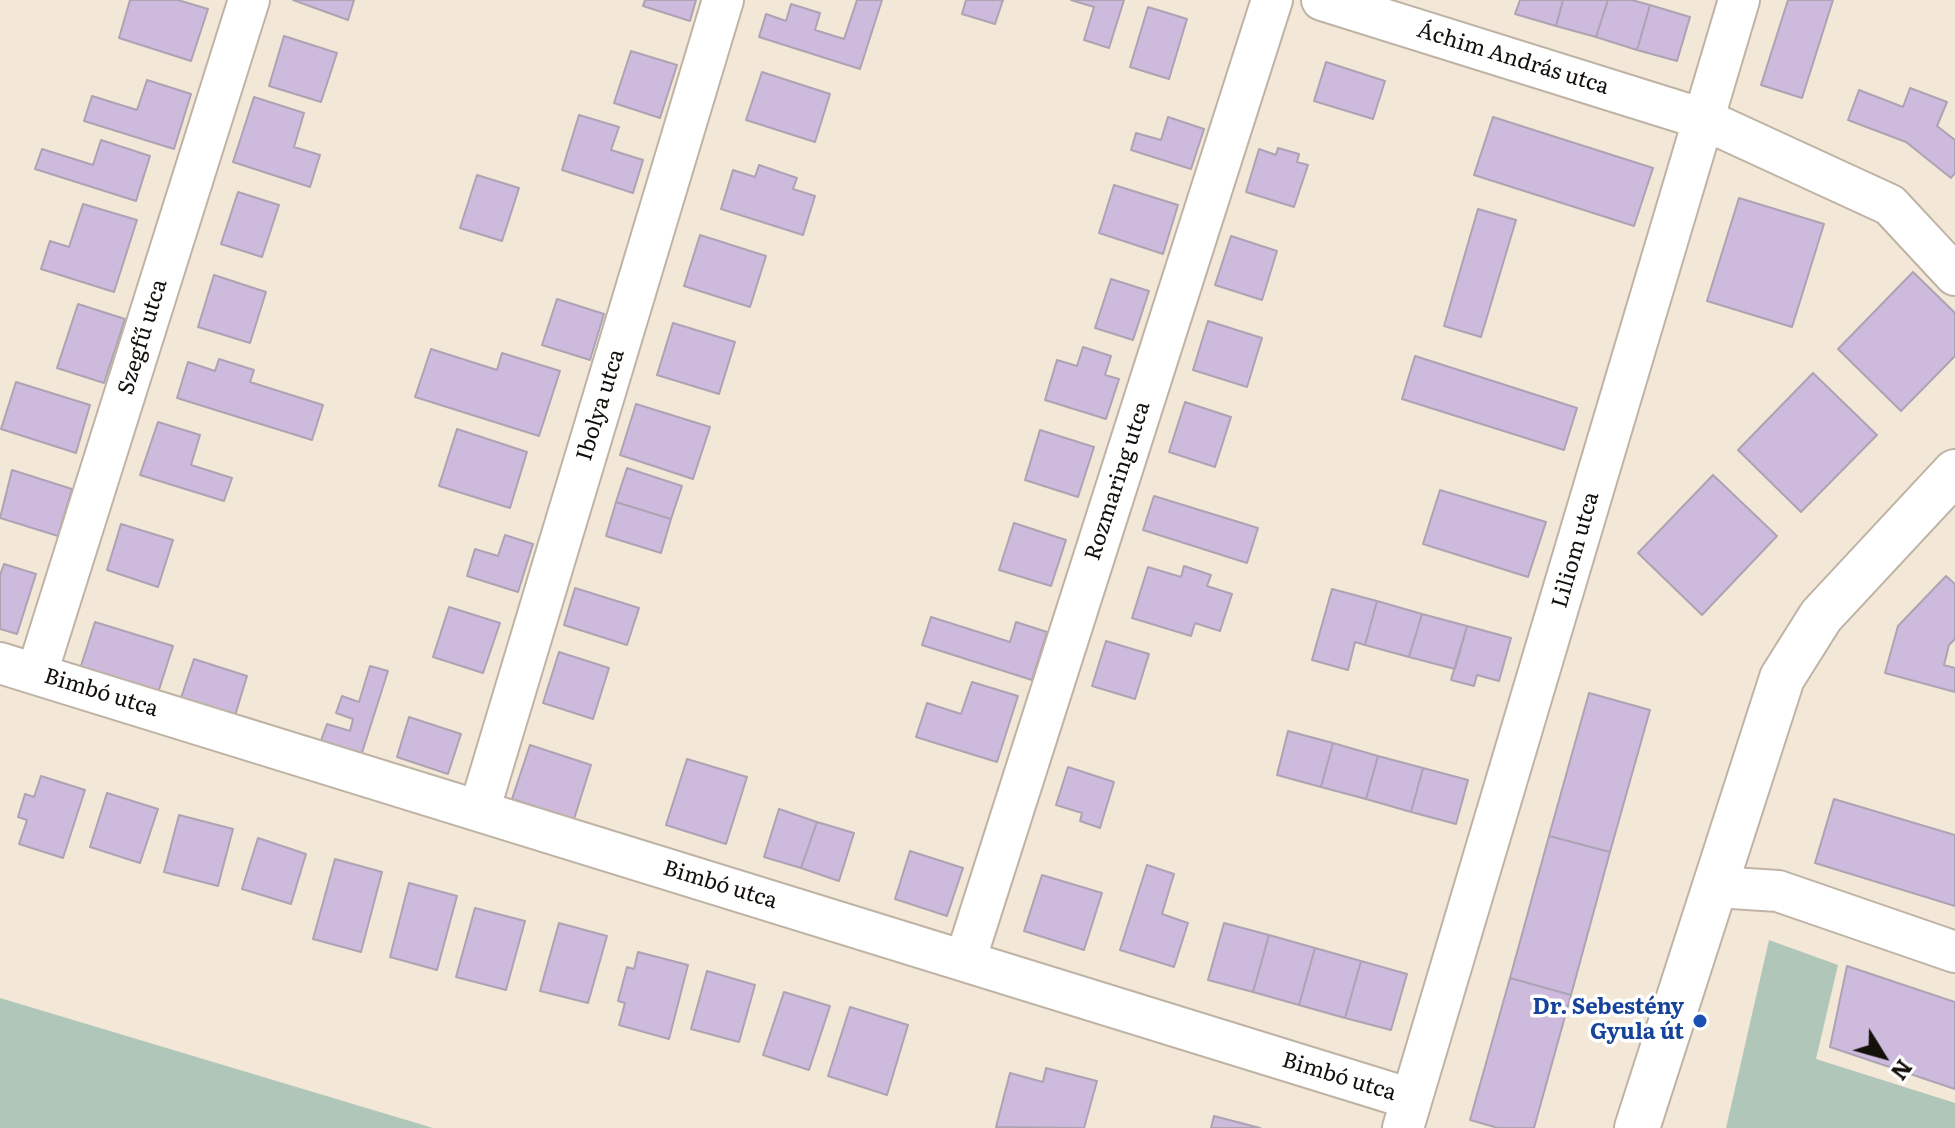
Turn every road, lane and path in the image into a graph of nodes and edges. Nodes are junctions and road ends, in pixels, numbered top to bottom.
1 (249, 0) edge
2 (723, 0) edge
3 (1272, 0) edge
4 (1322, 0) edge
5 (1739, 0) edge
6 (1703, 119) junction
7 (1955, 275) edge
8 (1955, 472) edge
9 (19, 668) edge
10 (479, 811) junction
11 (1716, 887) junction
12 (1955, 952) edge
13 (965, 961) junction
14 (1407, 1114) edge
15 (1637, 1128) edge

1 - 9 street, Szegfű utca
2 - 10 street, Ibolya utca
3 - 13 street, Rozmaring utca
4 - 6 street, Áchim András utca
5 - 6 street, Liliom utca
6 - 7 street, Áchim András utca
6 - 14 street, Liliom utca
8 - 11 street
9 - 10 street, Bimbó utca
10 - 13 street, Bimbó utca
11 - 12 street
11 - 15 street
13 - 14 street, Bimbó utca

